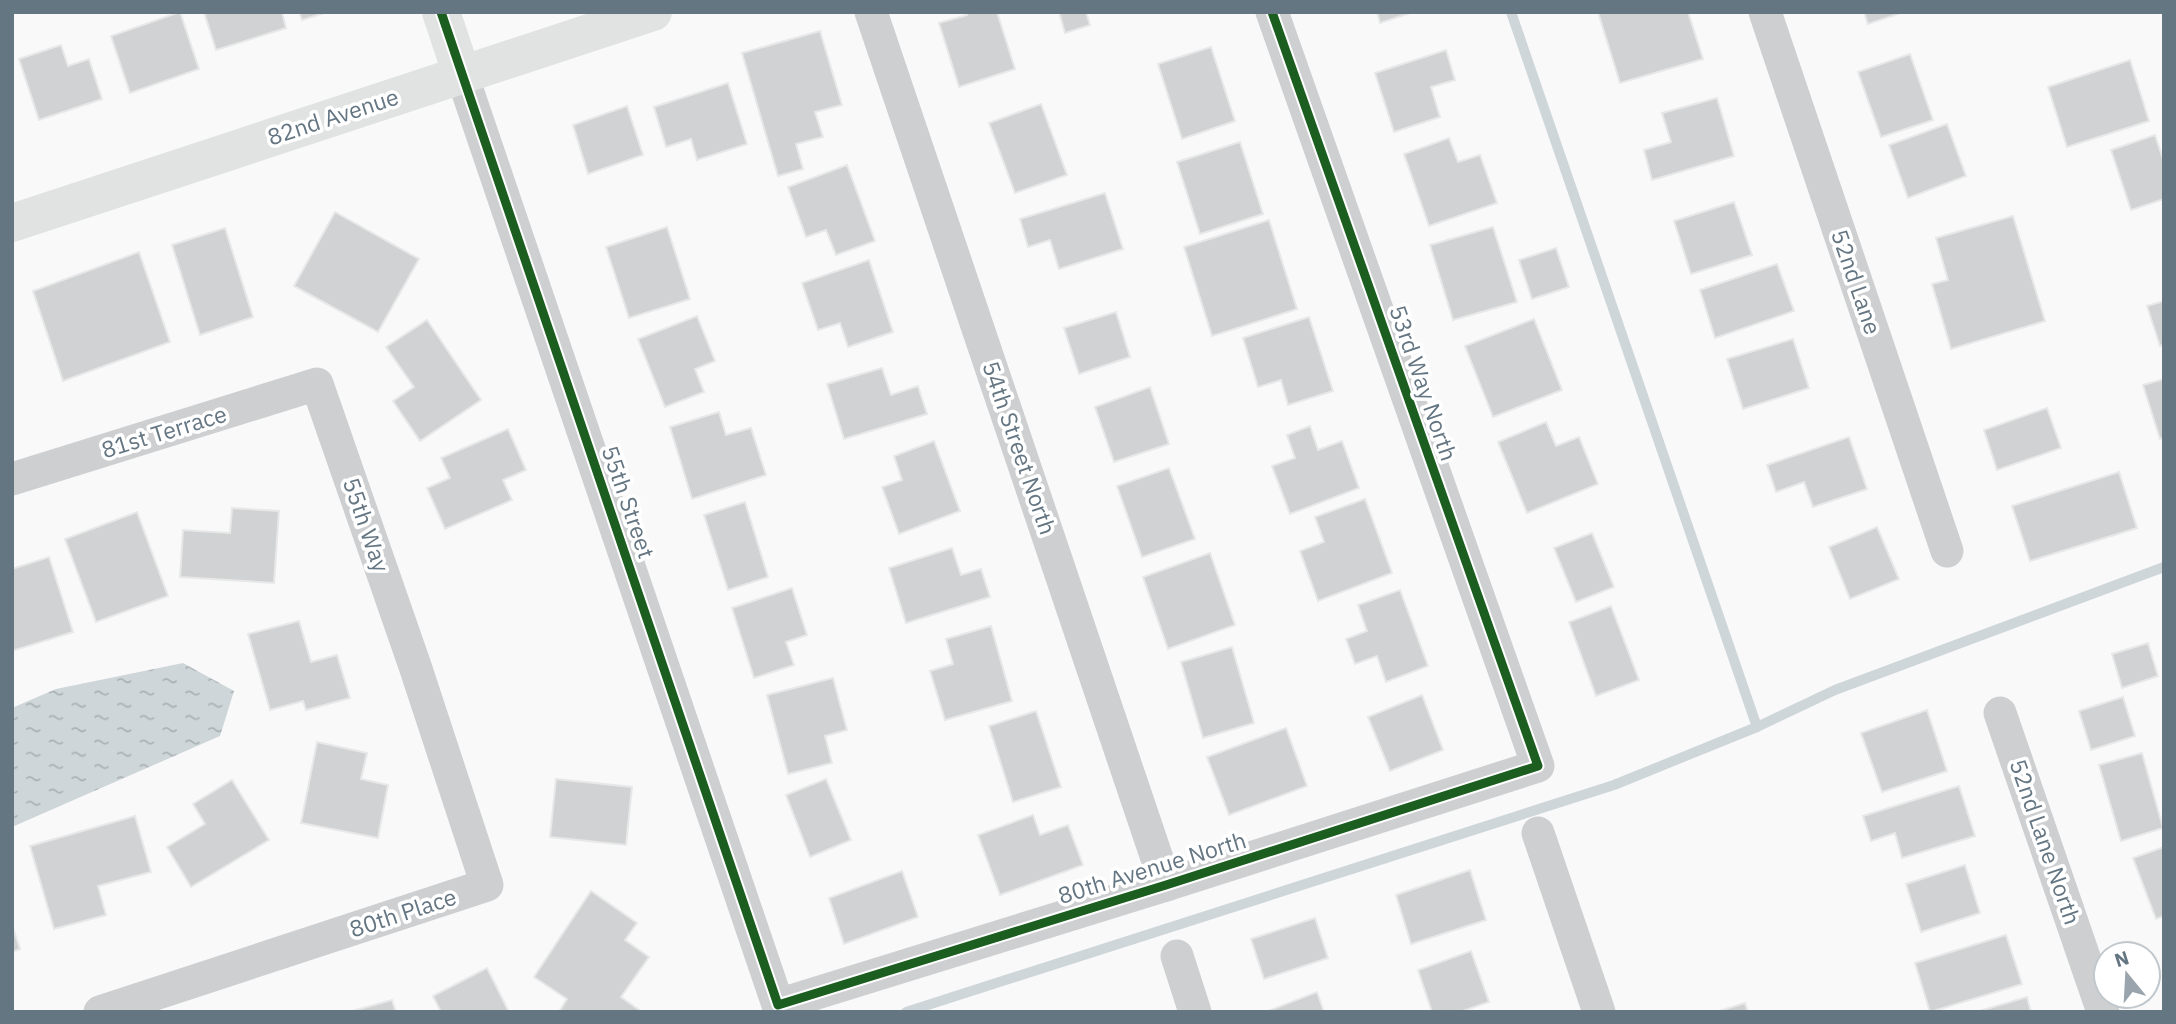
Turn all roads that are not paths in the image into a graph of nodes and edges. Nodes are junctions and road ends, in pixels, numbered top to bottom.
1 (442, 12) edge
2 (653, 12) edge
3 (871, 12) edge
4 (1272, 12) edge
5 (1765, 12) edge
6 (462, 75) junction
7 (12, 222) edge
8 (317, 384) joint
9 (12, 479) edge
10 (1947, 551) dead end
11 (415, 666) joint
12 (2000, 713) dead end
13 (1538, 766) joint
14 (1538, 832) dead end
15 (1166, 885) junction
16 (1177, 956) dead end
17 (778, 1004) joint
18 (100, 1012) edge
19 (1195, 1012) edge
20 (1599, 1012) edge
21 (2103, 1012) edge

1 - 6 street, 55th Street
2 - 6 street, 82nd Avenue
3 - 15 street, 54th Street North
4 - 13 street, 53rd Way North
5 - 10 street, 52nd Lane
6 - 7 street, 82nd Avenue
6 - 17 street, 55th Street
8 - 9 street, 81st Terrace
8 - 11 street, 55th Way
11 - 18 street, 80th Place
12 - 21 street, 52nd Lane North
13 - 15 street, 80th Avenue North
14 - 20 street
15 - 17 street, 80th Avenue North
16 - 19 street

